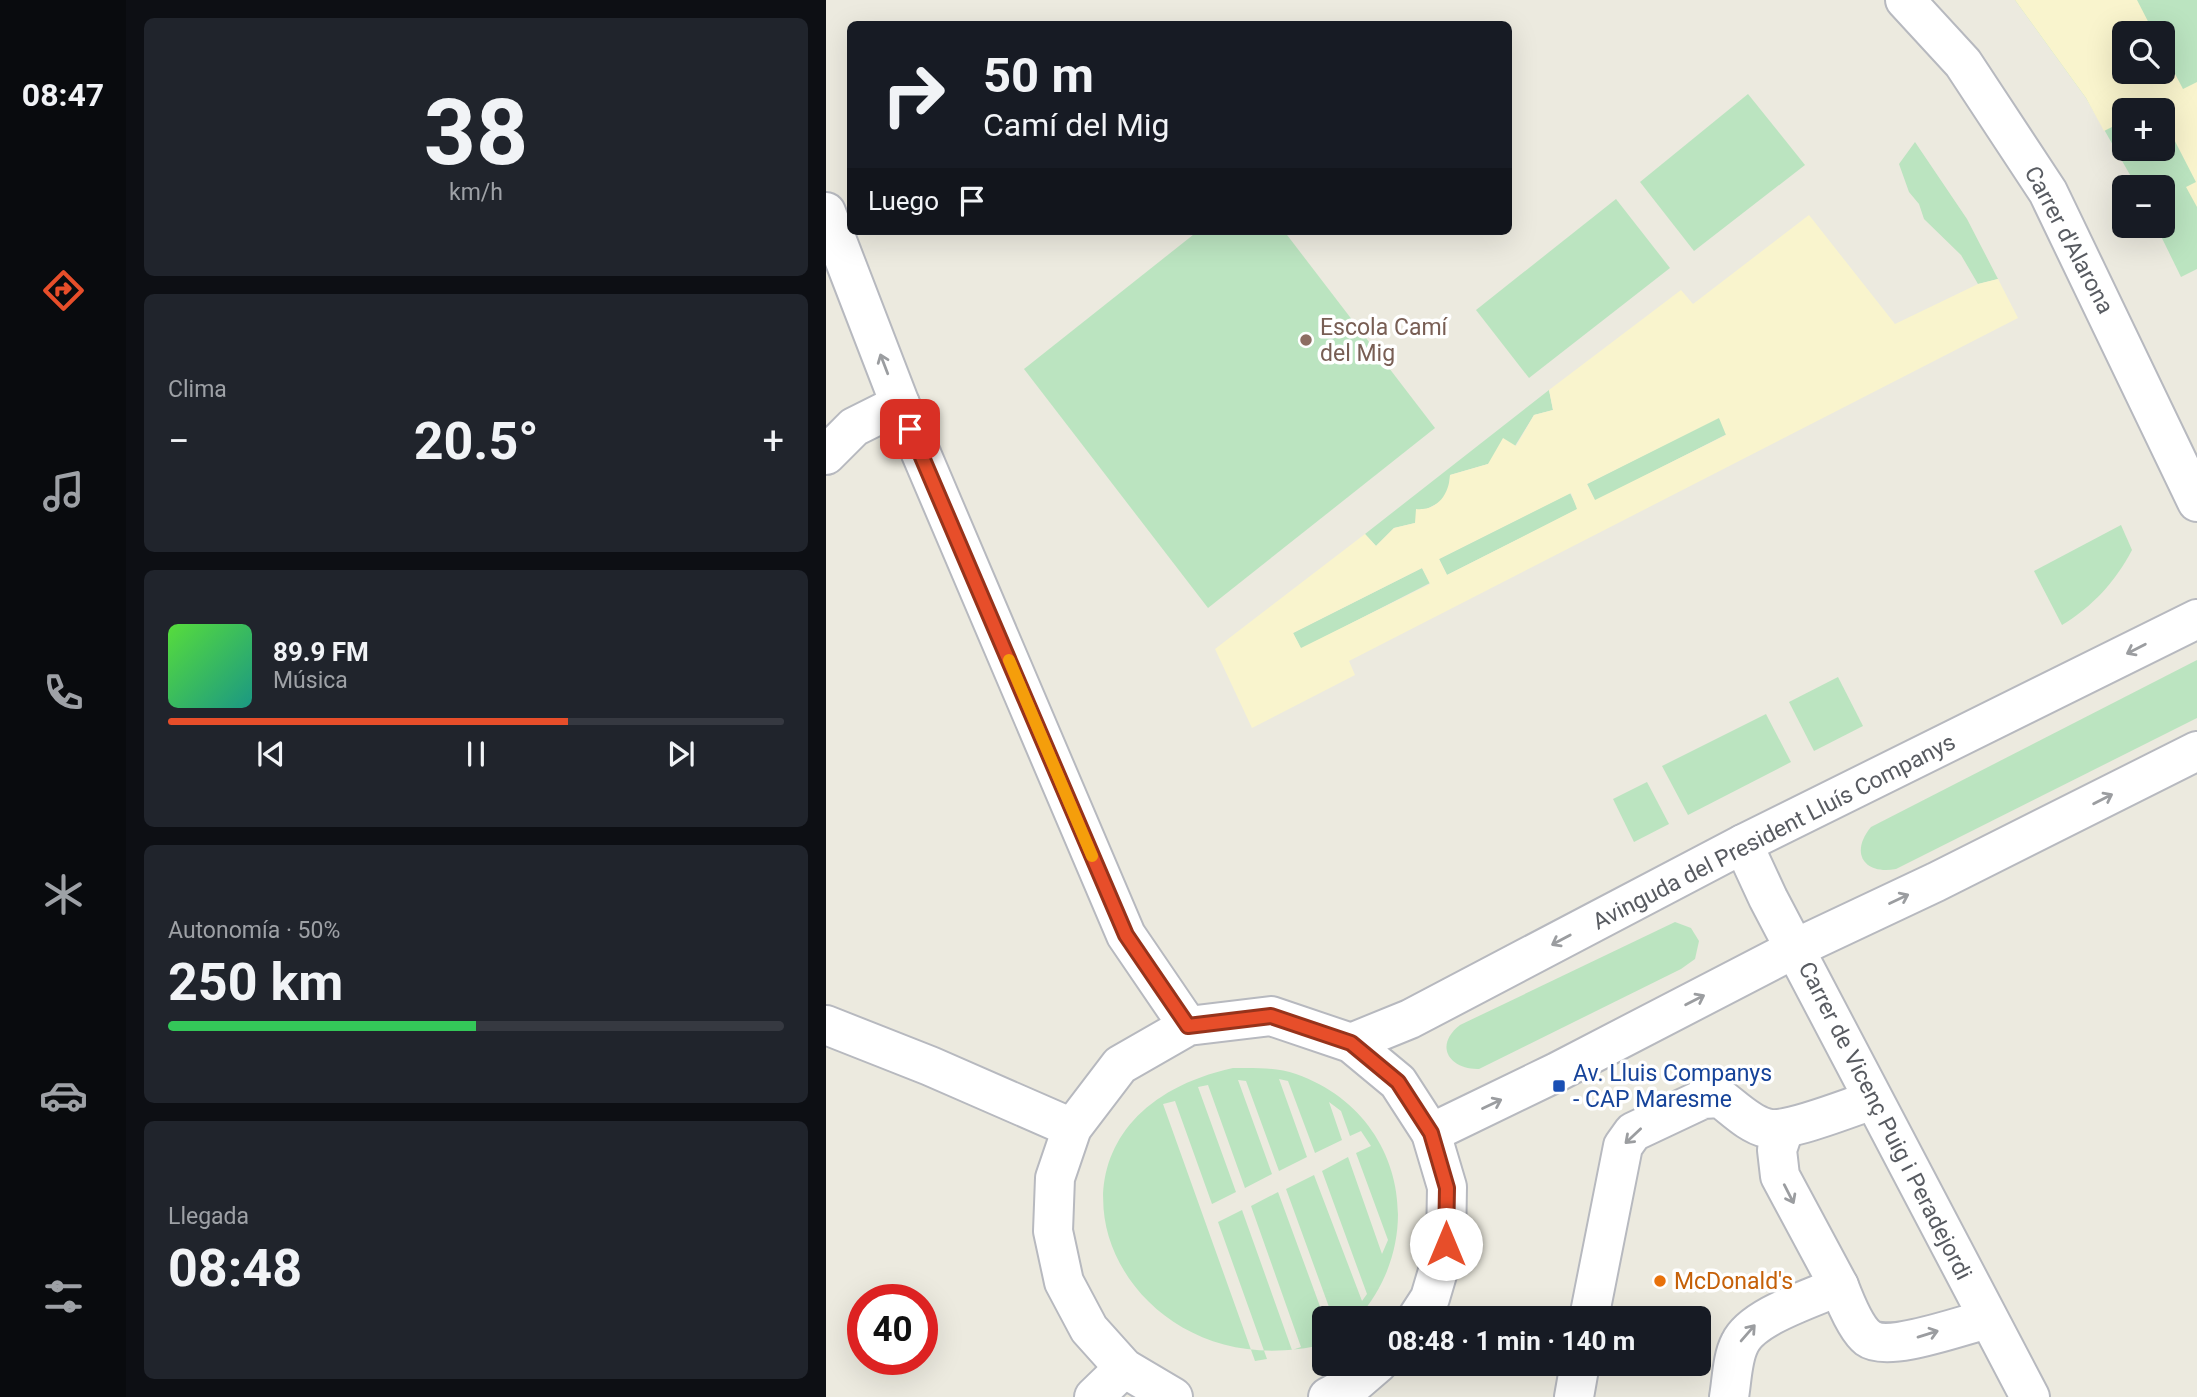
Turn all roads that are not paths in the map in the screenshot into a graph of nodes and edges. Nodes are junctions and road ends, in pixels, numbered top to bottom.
1 (1905, 0) edge
2 (826, 212) edge
3 (900, 404) junction
4 (826, 456) edge
5 (2197, 502) edge
6 (2197, 619) edge
7 (2197, 751) edge
8 (1744, 844) junction
9 (1791, 937) junction
10 (826, 1025) edge
11 (1188, 1026) junction
12 (1351, 1043) junction
13 (1873, 1100) junction
14 (1072, 1128) junction
15 (1784, 1129) junction
16 (1431, 1133) junction
17 (1839, 1286) junction
18 (1425, 1306) edge
19 (1591, 1306) edge
20 (1988, 1319) junction
21 (1125, 1368) junction
22 (1578, 1376) edge
23 (1094, 1397) edge
24 (1173, 1397) edge
25 (1574, 1397) edge
26 (1728, 1397) edge
27 (2030, 1397) edge

1 - 5 street, Carrer d'Alarona
3 -> 2 street
3 - 4 street
3 - 11 street
6 -> 8 street, Avinguda del President Lluís Companys
9 -> 7 street
8 - 9 street, Carrer de Vicenç Puig i Peradejordi
8 -> 12 street, Avinguda del President Lluís Companys
9 - 13 street, Carrer de Vicenç Puig i Peradejordi
16 -> 9 street
10 - 14 street
11 - 12 street
11 - 14 street
12 - 16 street
13 - 15 street
13 - 20 street, Carrer de Vicenç Puig i Peradejordi
14 - 21 street
15 -> 17 street
15 -> 19 street
16 - 18 street
17 -> 20 street
26 -> 17 street
20 - 27 street, Carrer de Vicenç Puig i Peradejordi
21 - 23 street
21 - 24 street
22 - 25 street

